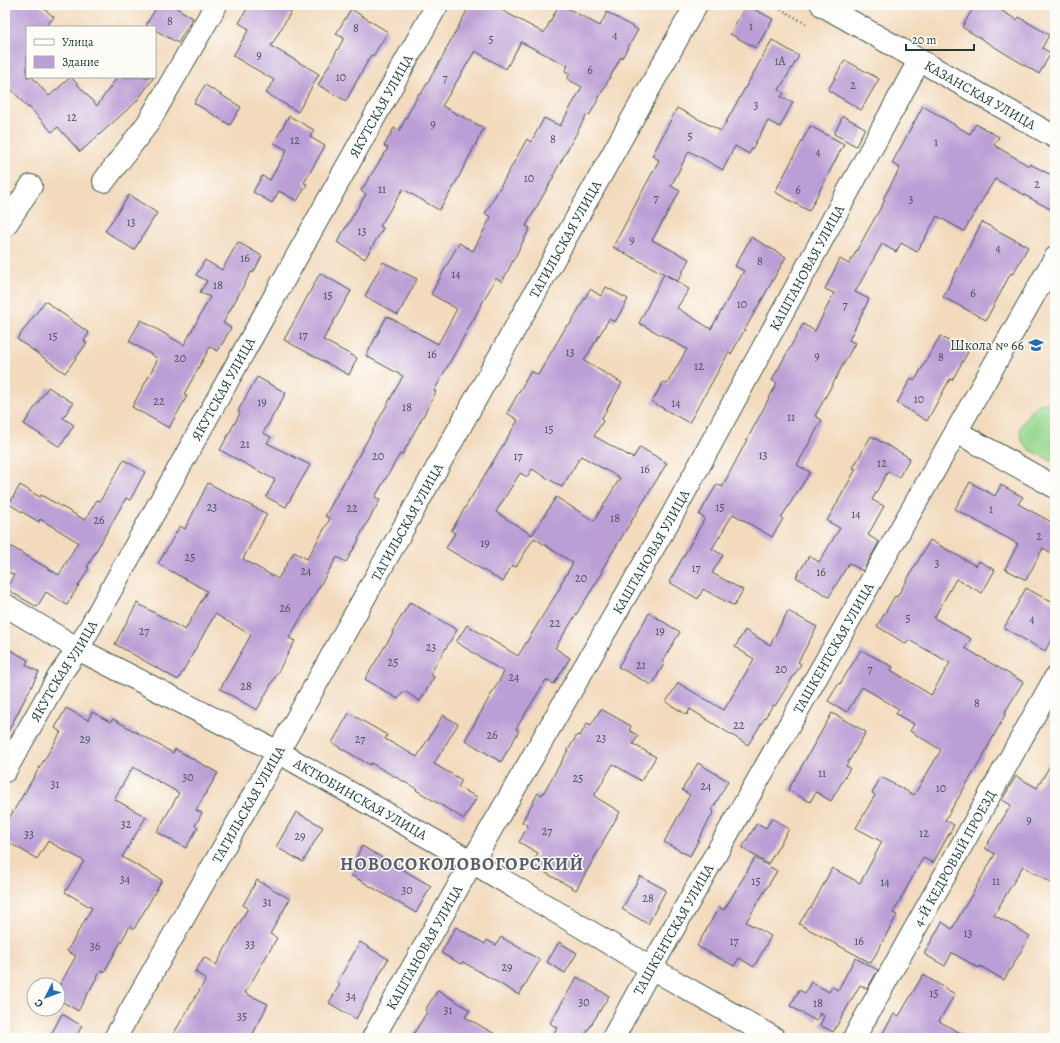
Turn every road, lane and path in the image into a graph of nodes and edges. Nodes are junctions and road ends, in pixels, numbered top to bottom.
1 (216, 5) edge
2 (437, 5) edge
3 (696, 5) edge
4 (822, 5) edge
5 (919, 61) junction
6 (1055, 137) edge
7 (104, 181) dead end
8 (31, 186) dead end
9 (5, 226) edge
10 (1055, 258) edge
11 (957, 432) junction
12 (1055, 487) edge
13 (5, 605) edge
14 (78, 650) junction
15 (1055, 678) edge
16 (278, 752) junction
17 (5, 770) edge
18 (472, 862) junction
19 (651, 968) junction
20 (115, 1038) edge
21 (373, 1038) edge
22 (613, 1038) edge
23 (774, 1038) edge
24 (854, 1038) edge

1 - 7 street
2 - 14 street, ЯКУТСКАЯ УЛИЦА
3 - 16 street, ТАГИЛЬСКАЯ УЛИЦА
4 - 5 street, КАЗАНСКАЯ УЛИЦА
5 - 6 street, КАЗАНСКАЯ УЛИЦА
5 - 18 street, КАШТАНОВАЯ УЛИЦА
8 - 9 street
10 - 11 street, ТАШКЕНТСКАЯ УЛИЦА
11 - 12 street
11 - 19 street, ТАШКЕНТСКАЯ УЛИЦА
13 - 14 street, АКТЮБИНСКАЯ УЛИЦА
14 - 16 street, АКТЮБИНСКАЯ УЛИЦА
14 - 17 street, ЯКУТСКАЯ УЛИЦА
15 - 24 street, 4-Й КЕДРОВЫЙ ПРОЕЗД
16 - 18 street, АКТЮБИНСКАЯ УЛИЦА
16 - 20 street, ТАГИЛЬСКАЯ УЛИЦА
18 - 19 street, АКТЮБИНСКАЯ УЛИЦА
18 - 21 street, КАШТАНОВАЯ УЛИЦА
19 - 22 street, ТАШКЕНТСКАЯ УЛИЦА
19 - 23 street, АКТЮБИНСКАЯ УЛИЦА

